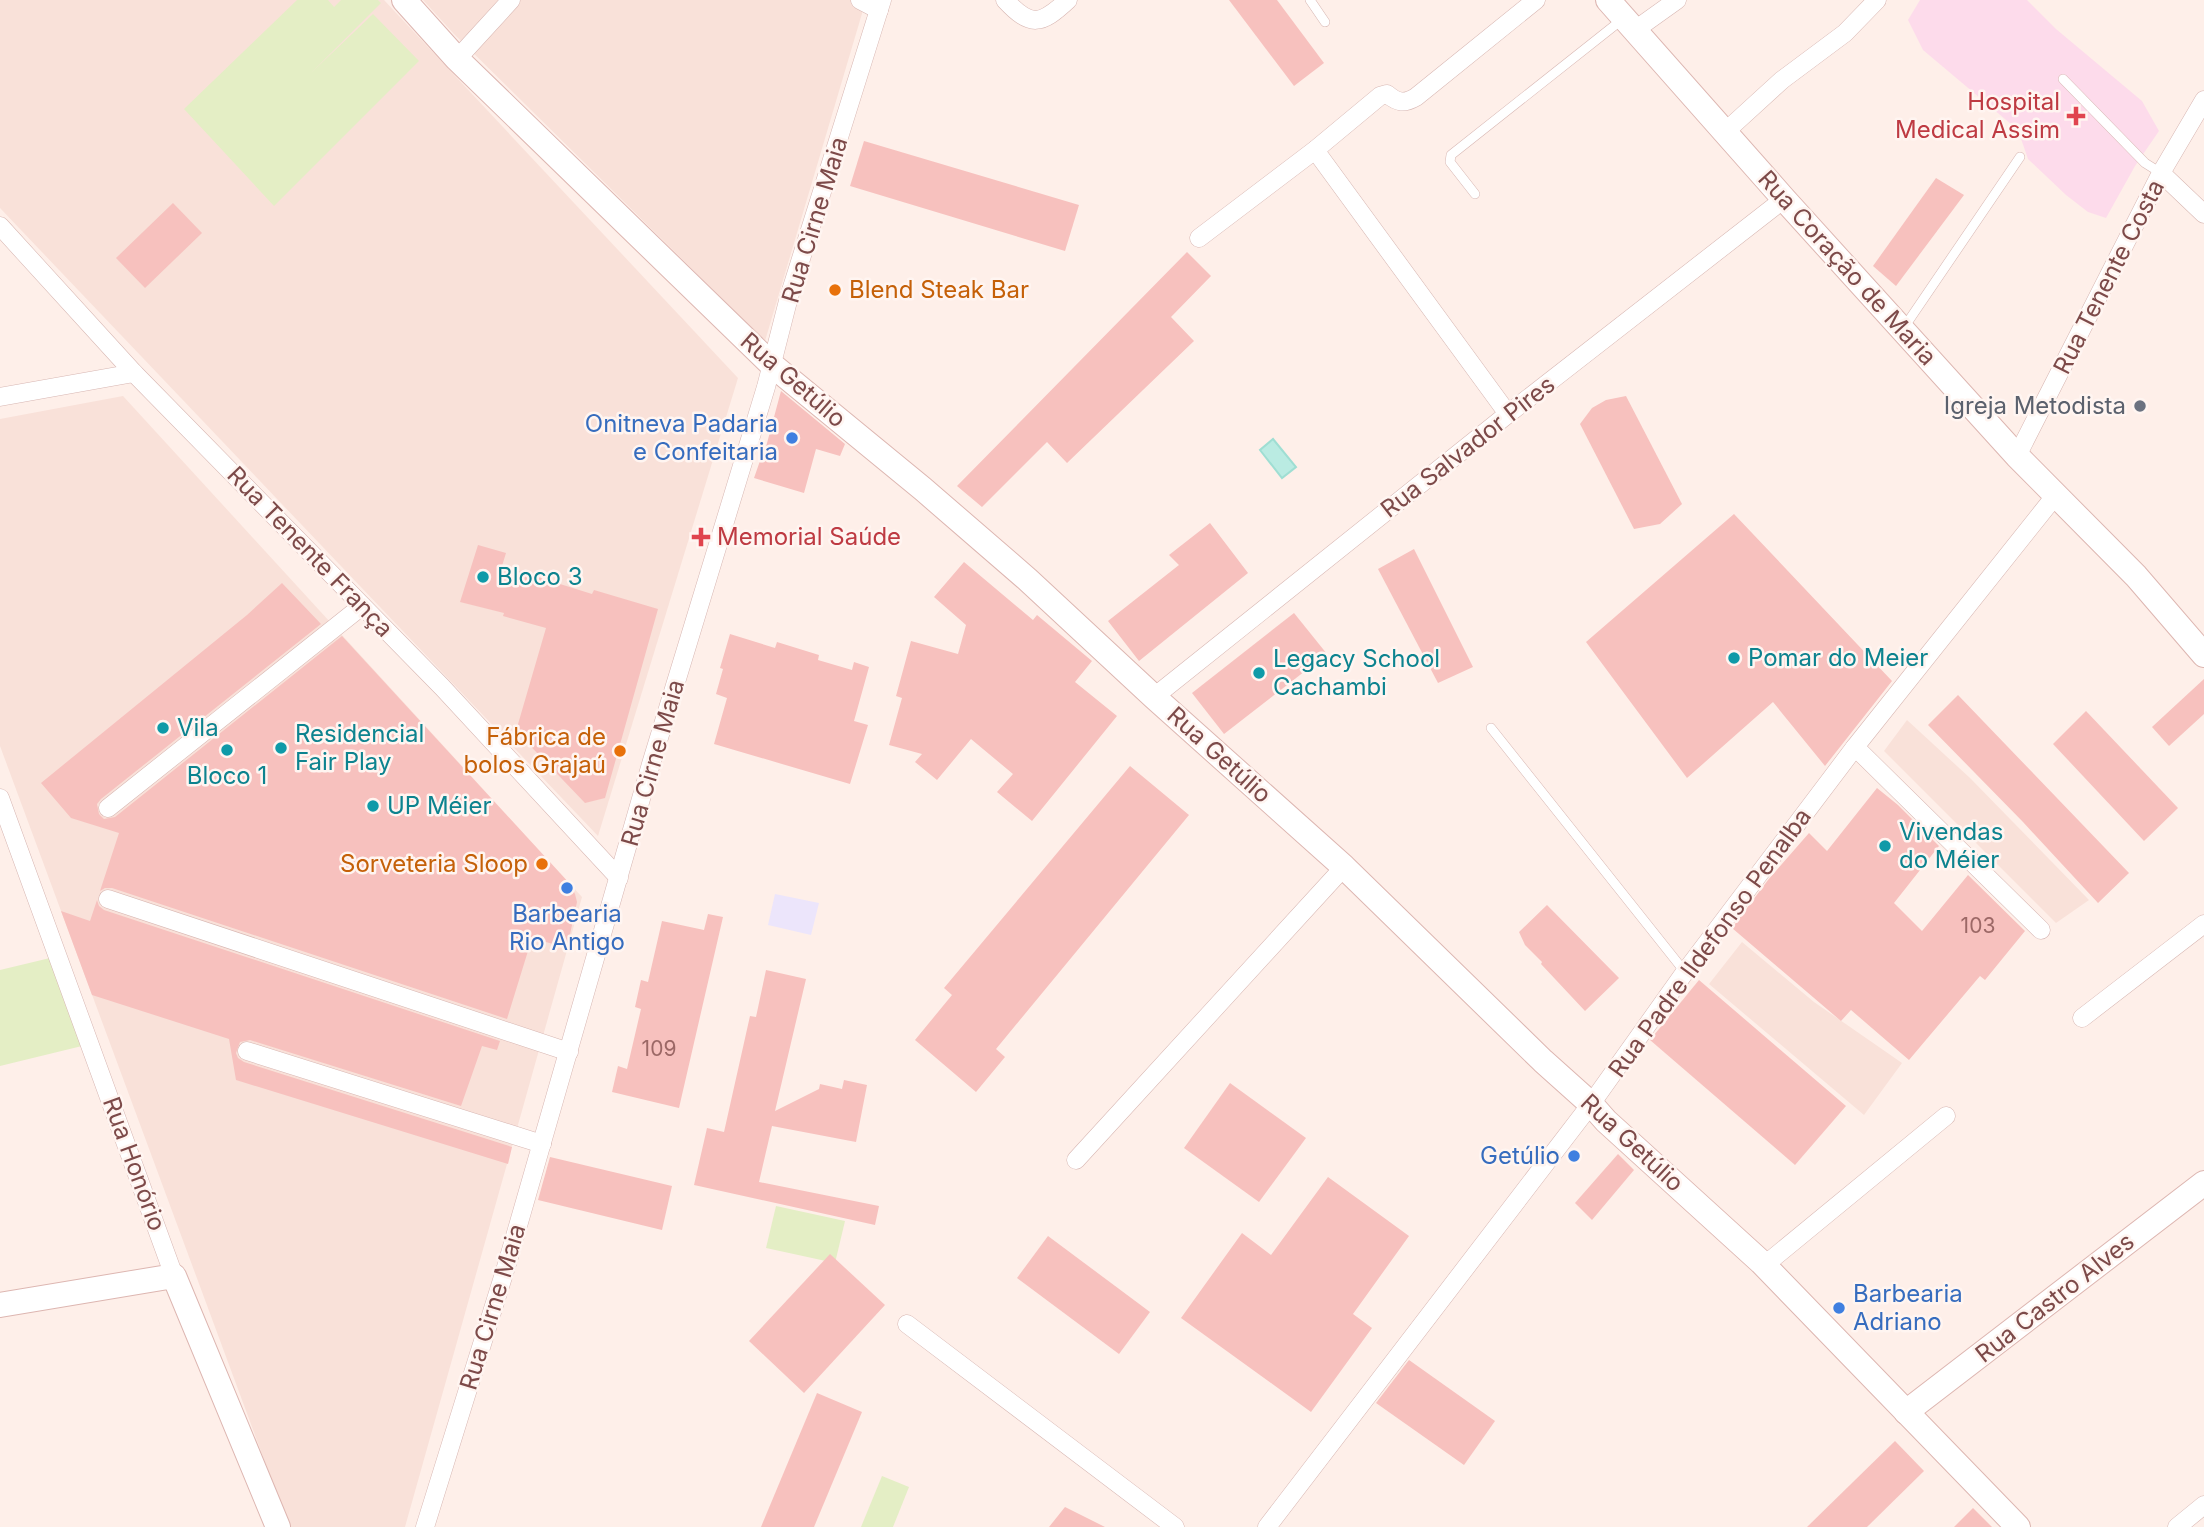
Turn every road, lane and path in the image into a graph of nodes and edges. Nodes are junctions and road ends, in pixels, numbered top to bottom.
1 (404, 0) edge
2 (511, 0) edge
3 (860, 0) edge
4 (1006, 0) edge
5 (1068, 0) edge
6 (1310, 0) edge
7 (1536, 0) edge
8 (1677, 0) edge
9 (1877, 0) edge
10 (881, 5) edge
11 (1622, 16) edge
12 (1325, 22) dead end
13 (457, 59) junction
14 (2063, 79) dead end
15 (2204, 100) edge
16 (1725, 132) junction
17 (1315, 150) junction
18 (2020, 157) dead end
19 (2161, 173) junction
20 (1475, 194) dead end
21 (1784, 199) junction
22 (2204, 214) edge
23 (0, 226) edge
24 (1199, 238) dead end
25 (1903, 330) junction
26 (772, 366) junction
27 (134, 373) junction
28 (0, 397) edge
29 (1508, 414) junction
30 (2017, 456) junction
31 (2054, 496) junction
32 (362, 606) junction
33 (2204, 655) edge
34 (1154, 697) junction
35 (1491, 728) dead end
36 (1855, 747) junction
37 (0, 798) edge
38 (108, 808) dead end
39 (9, 849) edge
40 (1344, 867) junction
41 (620, 878) junction
42 (108, 899) dead end
43 (2204, 924) edge
44 (2041, 930) dead end
45 (1685, 972) junction
46 (2082, 1018) dead end
47 (247, 1051) dead end
48 (569, 1052) junction
49 (1591, 1104) junction
50 (1946, 1116) dead end
51 (542, 1144) junction
52 (1076, 1160) dead end
53 (2204, 1183) edge
54 (1761, 1262) junction
55 (174, 1276) junction
56 (0, 1305) edge
57 (907, 1324) dead end
58 (1906, 1412) junction
59 (2204, 1506) edge
60 (278, 1527) edge
61 (425, 1527) edge
62 (1175, 1527) edge
63 (1267, 1527) edge
64 (2018, 1527) edge
65 (2177, 1527) edge

1 - 13 street, Rua Getúlio
2 - 13 street
3 - 10 street
4 - 5 street
6 - 12 lane
7 - 17 street
8 - 11 street
9 - 16 street
10 - 26 street, Rua Cirne Maia
11 - 16 street, Rua Coração de Maria
11 - 20 lane
13 - 26 street, Rua Getúlio
14 - 19 lane
15 - 19 street, Rua Tenente Costa
16 - 21 street, Rua Coração de Maria
17 - 24 street
17 - 29 street
18 - 25 lane
19 - 22 street
19 - 30 street, Rua Tenente Costa
21 - 25 street, Rua Coração de Maria
21 - 29 street, Rua Salvador Pires
23 - 27 street, Rua Tenente França
25 - 30 street, Rua Coração de Maria
26 - 34 street, Rua Getúlio
26 - 41 street, Rua Cirne Maia
27 - 28 street
27 - 32 street, Rua Tenente França
29 - 34 street, Rua Salvador Pires
30 - 31 street, Rua Coração de Maria
31 - 33 street, Rua Coração de Maria
31 - 36 street, Rua Padre Ildefonso Penalba
32 - 38 street
32 - 41 street, Rua Tenente França
34 - 40 street, Rua Getúlio
35 - 45 lane
36 - 44 street
36 - 45 street, Rua Padre Ildefonso Penalba
37 - 39 street, Rua Honório
39 - 55 street, Rua Honório
40 - 49 street, Rua Getúlio
40 - 52 street
41 - 48 street, Rua Cirne Maia
42 - 48 street
43 - 46 street
45 - 49 street, Rua Padre Ildefonso Penalba
47 - 51 street
48 - 51 street, Rua Cirne Maia
49 - 54 street, Rua Getúlio
49 - 63 street, Rua Padre Ildefonso Penalba
50 - 54 street
51 - 61 street, Rua Cirne Maia
53 - 58 street, Rua Castro Alves
54 - 58 street, Rua Getúlio
55 - 56 street
55 - 60 street, Rua Honório
57 - 62 street
58 - 64 street, Rua Getúlio
59 - 65 street

